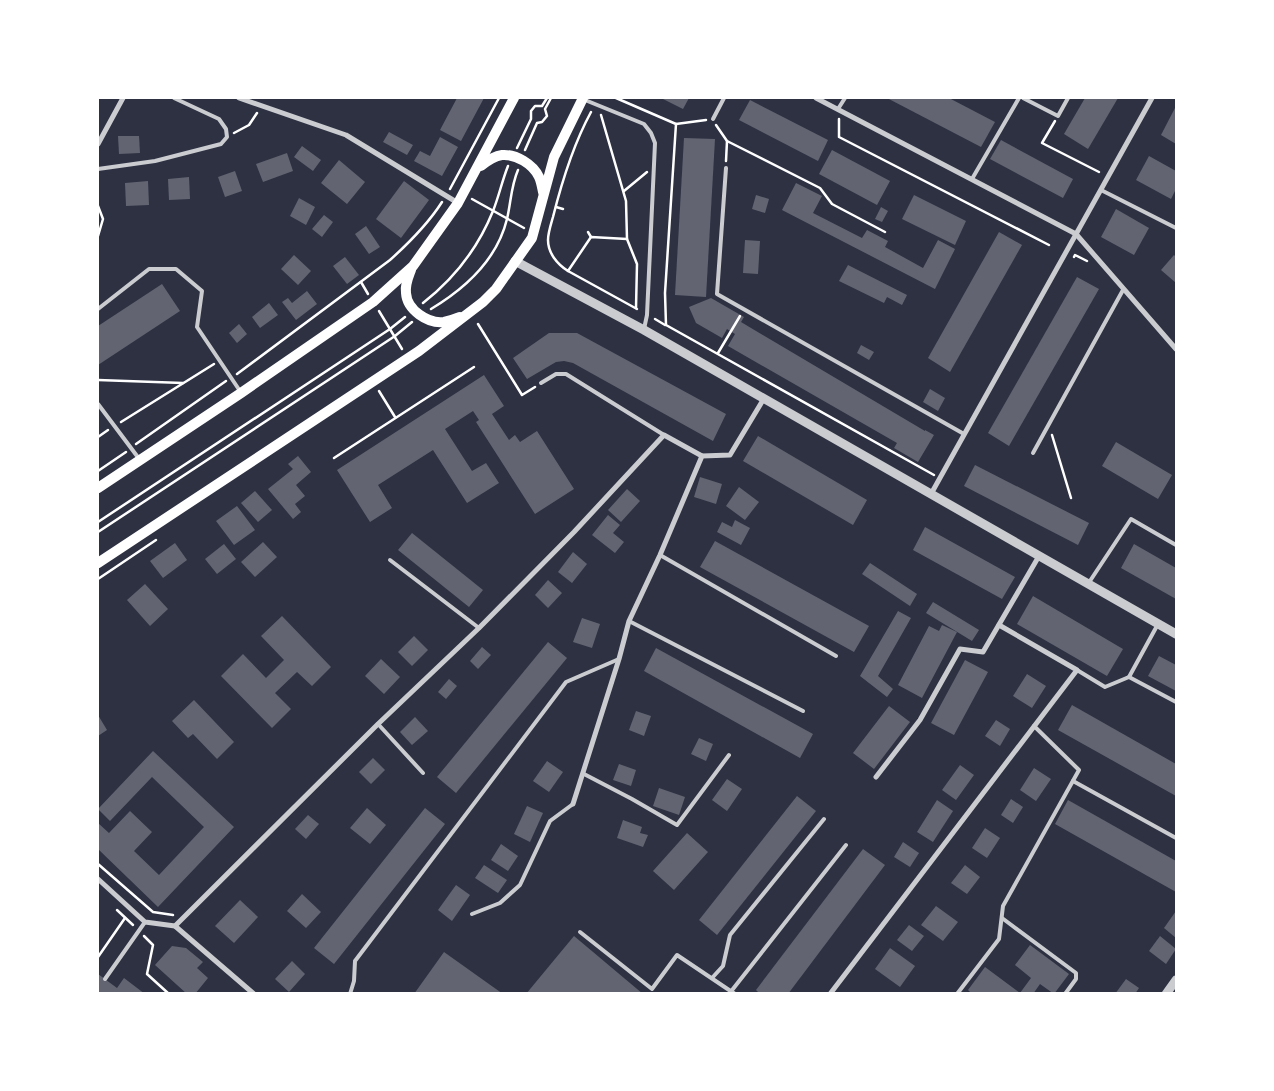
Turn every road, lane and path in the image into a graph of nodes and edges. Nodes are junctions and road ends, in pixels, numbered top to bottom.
1 (123, 98) edge
2 (174, 98) edge
3 (239, 98) edge
4 (499, 98) edge
5 (514, 98) edge
6 (547, 98) edge
7 (551, 98) edge
8 (583, 98) edge
9 (724, 98) edge
10 (816, 98) edge
11 (844, 98) edge
12 (1019, 98) edge
13 (1023, 98) edge
14 (1068, 98) edge
15 (1152, 98) edge
16 (596, 104) junction
17 (261, 105) junction
18 (838, 109) junction
19 (1058, 116) junction
20 (713, 119) junction
21 (676, 124) dead end
22 (227, 137) junction
23 (727, 141) junction
24 (98, 144) edge
25 (517, 158) junction
26 (655, 164) junction
27 (726, 168) joint
28 (98, 169) edge
29 (477, 170) junction
30 (1099, 172) dead end
31 (972, 179) junction
32 (451, 188) junction
33 (1101, 190) junction
34 (624, 192) junction
35 (543, 193) junction
36 (446, 195) junction
37 (460, 198) junction
38 (556, 207) junction
39 (98, 208) edge
40 (563, 208) dead end
41 (493, 211) junction
42 (507, 218) junction
43 (1176, 228) edge
44 (588, 232) dead end
45 (885, 232) dead end
46 (533, 233) junction
47 (1076, 234) junction
48 (98, 236) edge
49 (591, 237) junction
50 (627, 239) junction
51 (548, 240) junction
52 (1049, 245) dead end
53 (515, 261) junction
54 (413, 266) junction
55 (568, 271) junction
56 (1123, 290) junction
57 (636, 308) junction
58 (98, 309) edge
59 (744, 309) junction
60 (417, 312) junction
61 (466, 315) junction
62 (647, 315) junction
63 (478, 324) dead end
64 (666, 325) dead end
65 (644, 330) junction
66 (1176, 349) edge
67 (718, 354) dead end
68 (220, 361) junction
69 (474, 367) dead end
70 (231, 378) junction
71 (98, 380) edge
72 (184, 383) junction
73 (541, 383) joint
74 (379, 391) dead end
75 (242, 393) junction
76 (763, 400) junction
77 (98, 404) edge
78 (396, 418) junction
79 (1049, 425) junction
80 (114, 426) junction
81 (964, 434) junction
82 (664, 435) junction
83 (98, 437) edge
84 (132, 448) junction
85 (1034, 453) dead end
86 (702, 456) junction
87 (334, 458) dead end
88 (140, 460) junction
89 (98, 472) edge
90 (98, 488) edge
91 (931, 494) junction
92 (1071, 498) dead end
93 (98, 522) edge
94 (98, 532) edge
95 (1176, 545) edge
96 (660, 555) junction
97 (1039, 556) junction
98 (390, 560) dead end
99 (98, 563) edge
100 (1088, 584) junction
101 (629, 621) junction
102 (1158, 624) junction
103 (998, 625) junction
104 (479, 628) junction
105 (1176, 634) edge
106 (836, 656) dead end
107 (619, 659) junction
108 (1076, 670) junction
109 (1129, 677) junction
110 (1176, 702) edge
111 (804, 711) dead end
112 (378, 724) junction
113 (1034, 726) junction
114 (729, 755) dead end
115 (423, 773) dead end
116 (584, 774) junction
117 (876, 777) dead end
118 (1073, 781) junction
119 (573, 804) joint
120 (824, 820) dead end
121 (1176, 838) edge
122 (846, 845) dead end
123 (98, 864) edge
124 (98, 879) edge
125 (472, 914) dead end
126 (185, 916) junction
127 (125, 918) dead end
128 (1002, 918) junction
129 (145, 922) junction
130 (175, 926) junction
131 (580, 932) dead end
132 (98, 957) edge
133 (712, 978) junction
134 (105, 979) dead end
135 (1176, 980) edge
136 (732, 993) edge
137 (254, 994) edge
138 (350, 994) edge
139 (830, 994) edge
140 (957, 994) edge
141 (1065, 994) edge
142 (1166, 994) edge

1 - 24 street
2 - 22 lane
3 - 17 street
4 - 32 path
5 - 29 main road
6 - 25 path
7 - 25 path
8 - 16 lane
8 - 35 main road
9 - 20 lane
10 - 18 street
11 - 18 lane
12 - 31 lane
13 - 19 lane
14 - 19 lane
15 - 33 street
16 - 26 lane
16 - 34 path
16 - 38 path
17 - 22 path
17 - 36 street
18 - 31 street
18 - 52 path
19 - 30 path
20 - 21 path
20 - 23 path
22 - 28 lane
23 - 27 path
23 - 45 path
25 - 29 main road
25 - 35 main road
25 - 41 path
25 - 42 path
26 - 34 path
26 - 62 lane
27 - 59 lane
29 - 37 main road
31 - 47 street
32 - 36 path
32 - 37 path
33 - 43 lane
33 - 47 street
34 - 50 path
35 - 46 main road
36 - 37 street
36 - 70 path
37 - 41 path
37 - 54 main road
38 - 40 path
38 - 51 path
39 - 48 path
41 - 42 path
41 - 60 path
42 - 46 path
42 - 60 path
44 - 49 path
46 - 51 path
46 - 53 main road
47 - 56 street
47 - 81 street
49 - 50 path
49 - 55 path
50 - 57 path
51 - 55 path
53 - 61 main road
53 - 65 street
54 - 60 main road
54 - 75 main road
55 - 57 path
56 - 66 street
56 - 79 lane
57 - 62 path
58 - 68 lane
59 - 67 path
59 - 81 lane
60 - 61 main road
60 - 93 path
60 - 94 path
61 - 99 main road
62 - 64 path
62 - 65 lane
63 - 73 path
65 - 76 street
68 - 70 lane
68 - 72 path
69 - 78 path
70 - 75 lane
70 - 84 path
71 - 72 path
72 - 80 path
73 - 82 lane
74 - 78 path
75 - 88 main road
76 - 86 street
76 - 91 street
77 - 80 lane
78 - 87 path
79 - 85 lane
79 - 92 path
80 - 83 path
80 - 84 lane
81 - 91 street
82 - 86 street
82 - 104 street
84 - 88 lane
84 - 89 path
86 - 96 street
88 - 90 main road
91 - 97 street
95 - 100 lane
96 - 101 street
96 - 106 lane
97 - 100 street
97 - 103 street
98 - 104 lane
100 - 102 street
101 - 107 street
101 - 111 lane
102 - 105 street
102 - 109 lane
103 - 108 street
103 - 117 street
104 - 112 street
107 - 116 street
107 - 138 lane
108 - 109 lane
108 - 113 street
109 - 110 lane
112 - 115 lane
112 - 126 street
113 - 118 lane
113 - 139 street
114 - 116 lane
116 - 119 street
118 - 121 lane
118 - 128 lane
119 - 125 lane
120 - 133 lane
122 - 136 lane
123 - 126 path
124 - 129 street
126 - 130 street
127 - 132 path
128 - 140 lane
128 - 141 lane
129 - 130 street
129 - 134 lane
130 - 137 street
131 - 133 lane
133 - 136 lane
135 - 142 street

